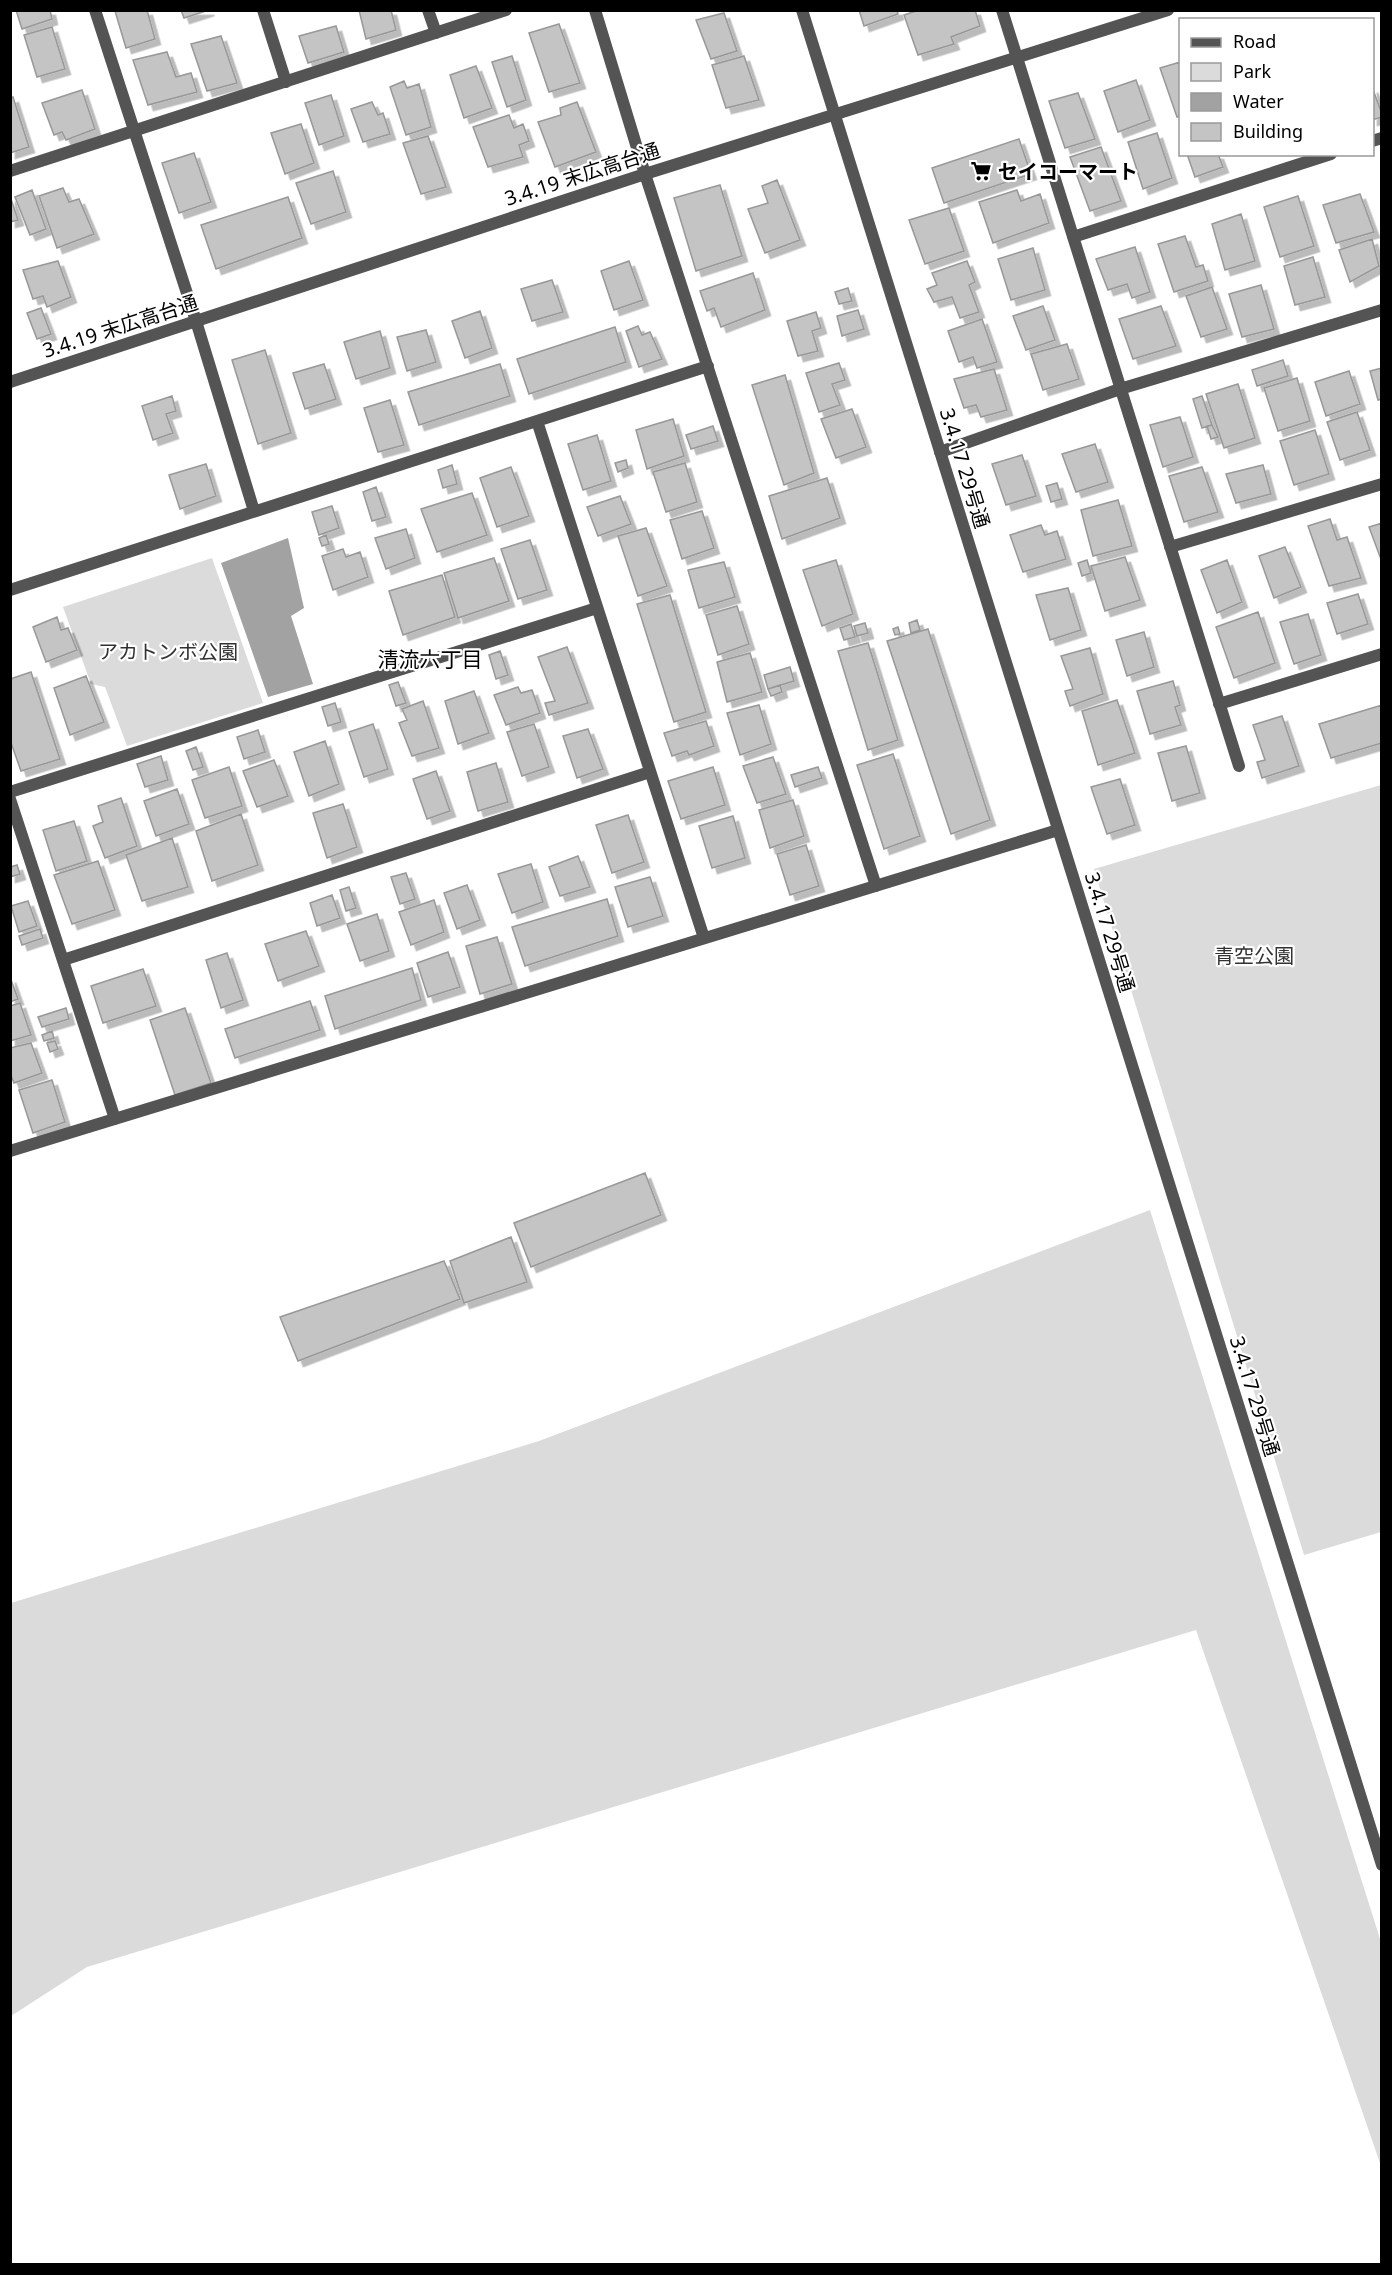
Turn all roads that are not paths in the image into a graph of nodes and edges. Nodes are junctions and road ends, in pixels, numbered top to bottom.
1 (95, 10) edge
2 (263, 10) edge
3 (428, 10) edge
4 (506, 10) edge
5 (595, 10) edge
6 (802, 10) edge
7 (1002, 10) edge
8 (1167, 10) edge
9 (436, 33) junction
10 (1017, 59) junction
11 (286, 82) junction
12 (835, 116) junction
13 (134, 131) junction
14 (1325, 156) edge
15 (10, 171) edge
16 (645, 174) junction
17 (1073, 237) junction
18 (1382, 310) edge
19 (196, 321) junction
20 (708, 366) junction
21 (10, 382) edge
22 (1120, 389) junction
23 (537, 420) junction
24 (940, 452) junction
25 (1382, 484) edge
26 (254, 511) junction
27 (1170, 547) junction
28 (10, 590) edge
29 (597, 608) junction
30 (1382, 654) edge
31 (1219, 704) junction
32 (1239, 766) dead end
33 (650, 772) junction
34 (10, 792) edge
35 (10, 799) edge
36 (1058, 830) junction
37 (876, 886) junction
38 (704, 938) junction
39 (63, 960) junction
40 (115, 1119) junction
41 (10, 1151) edge
42 (1382, 1865) edge

1 - 13 street
2 - 11 street
3 - 9 street
4 - 9 street
5 - 16 street
6 - 12 street, 3.4.17 29号通
7 - 10 street
8 - 10 street, 3.4.19 末広高台通
9 - 11 street
10 - 12 street, 3.4.19 末広高台通
10 - 17 street
11 - 13 street
12 - 16 street, 3.4.19 末広高台通
12 - 24 street, 3.4.17 29号通
13 - 15 street
13 - 19 street
14 - 17 street
16 - 19 street, 3.4.19 末広高台通
16 - 20 street
17 - 22 street
18 - 22 street
19 - 21 street, 3.4.19 末広高台通
19 - 26 street
20 - 23 street
20 - 37 street
22 - 24 street
22 - 27 street
23 - 26 street
23 - 29 street
24 - 36 street, 3.4.17 29号通
25 - 27 street
26 - 28 street
27 - 31 street
29 - 33 street
29 - 34 street
30 - 31 street
31 - 32 street
33 - 38 street
33 - 39 street
35 - 39 street
36 - 37 street
36 - 42 street, 3.4.17 29号通
37 - 38 street
38 - 40 street
39 - 40 street
40 - 41 street

